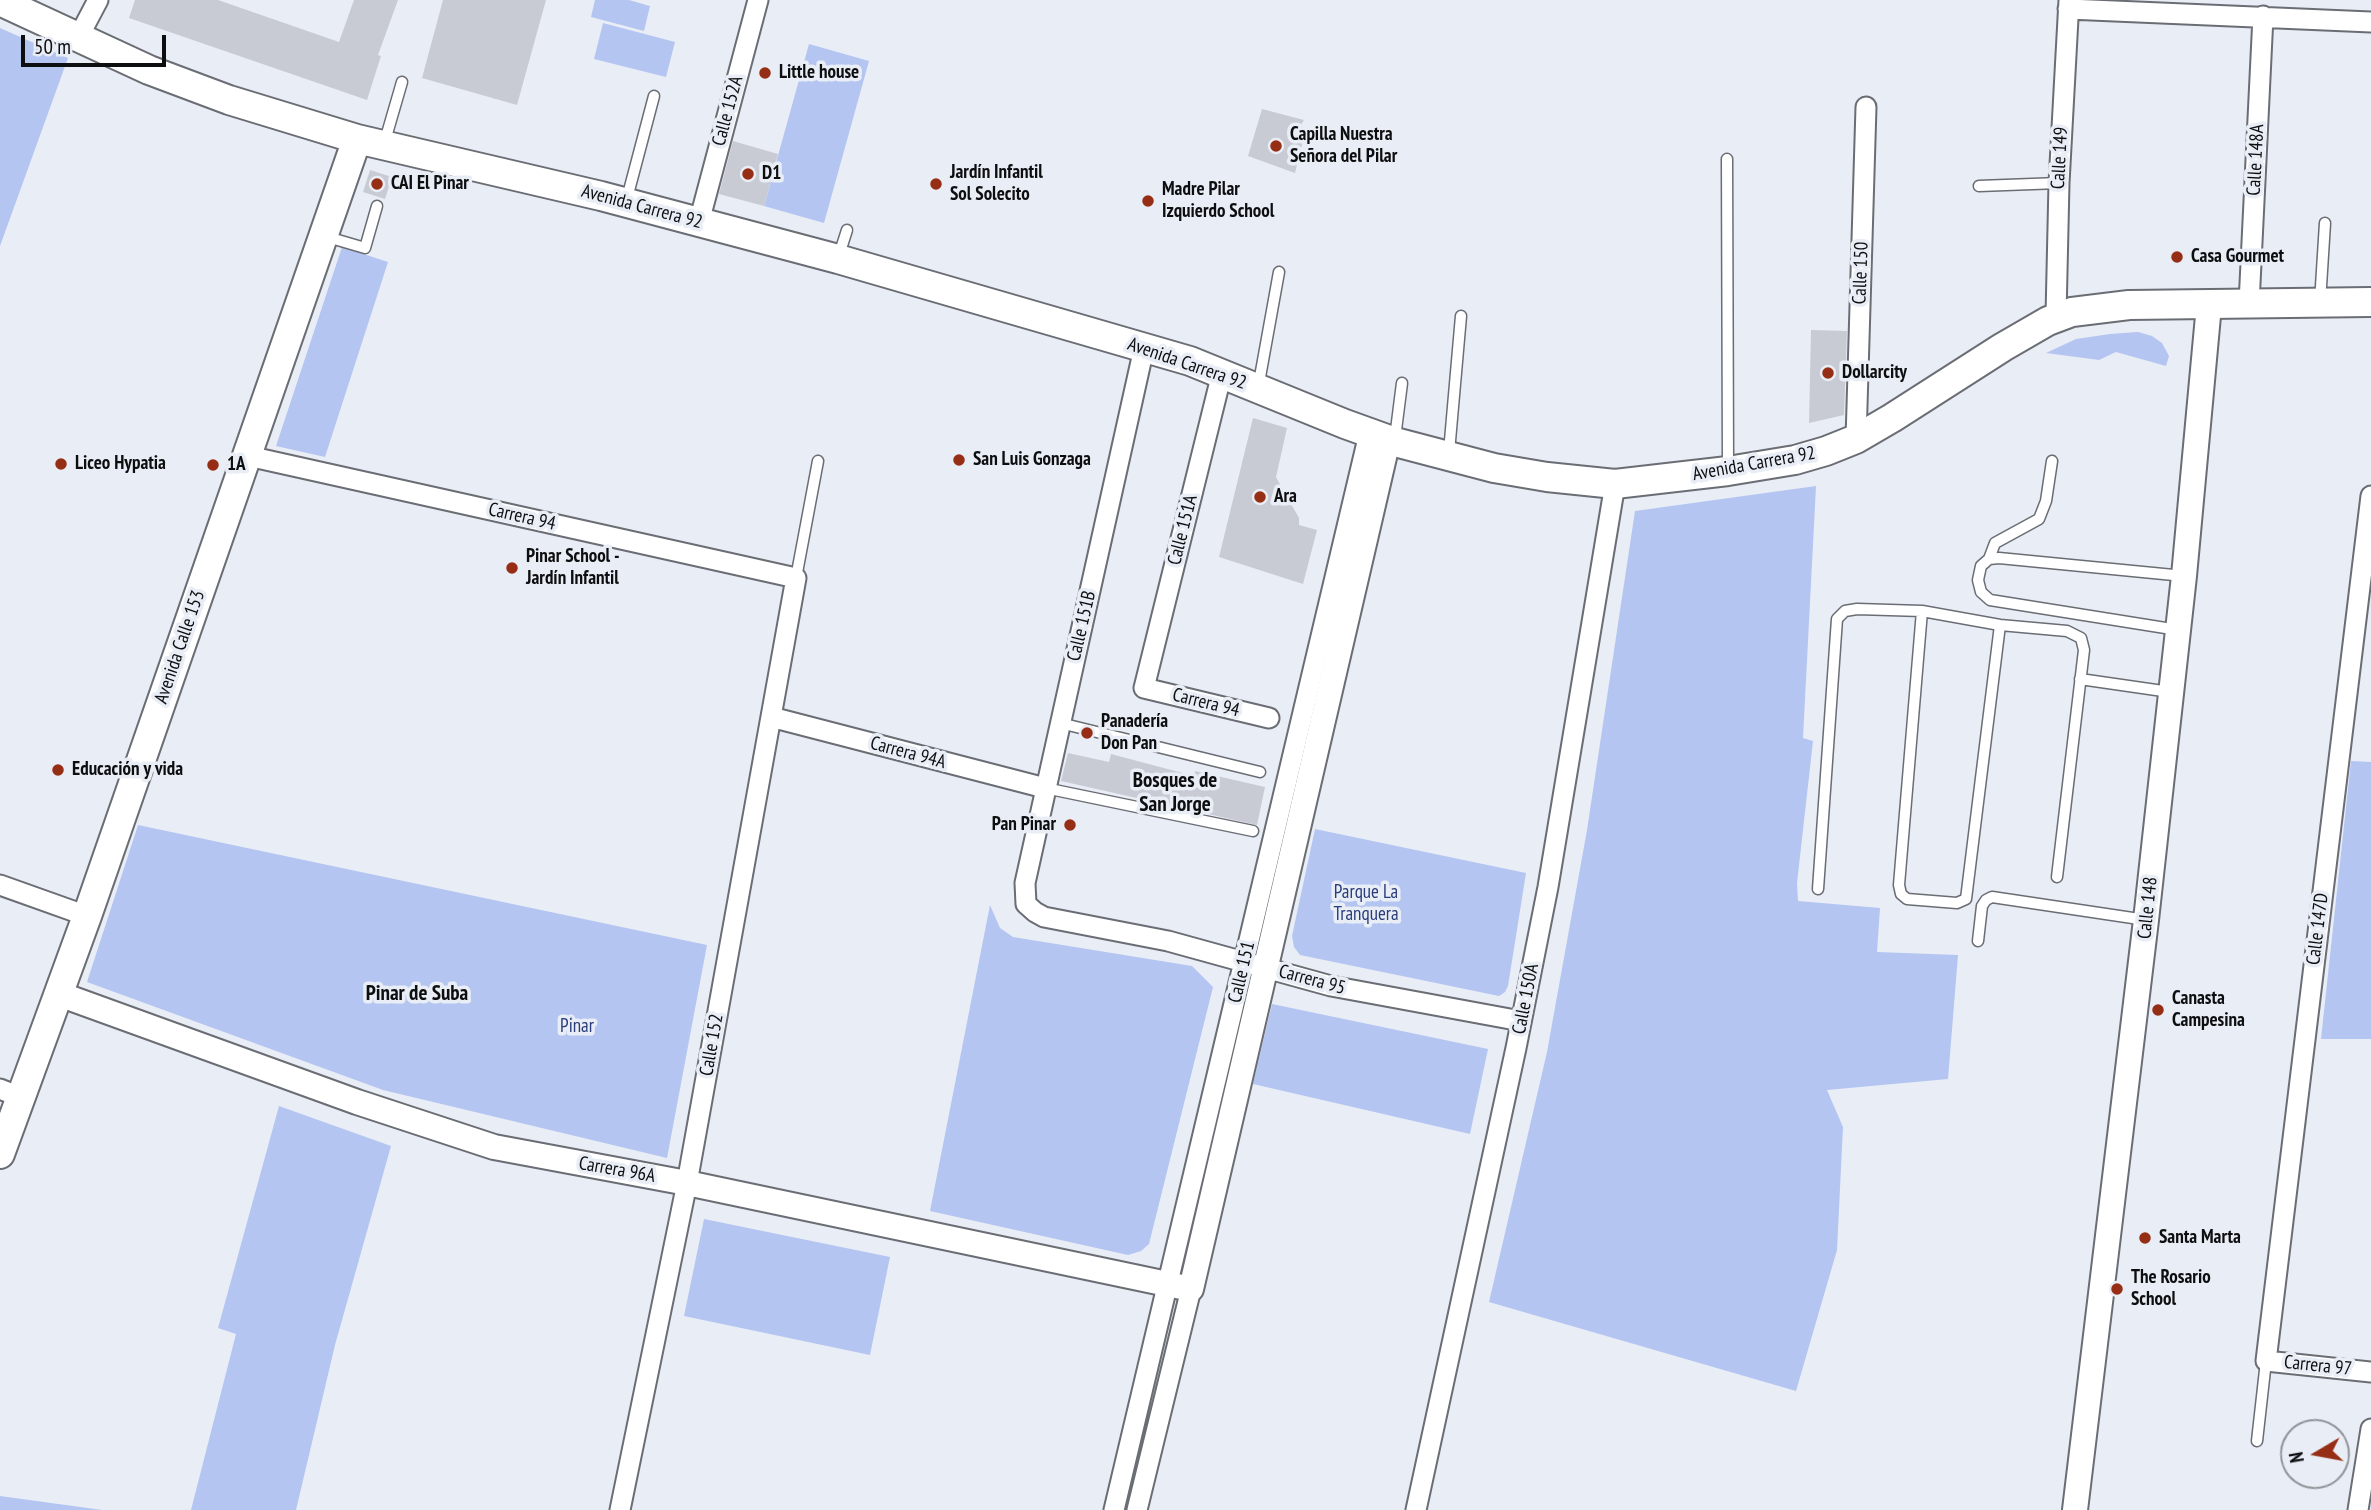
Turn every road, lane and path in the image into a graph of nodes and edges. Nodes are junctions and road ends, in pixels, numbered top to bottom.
1 (98, 0) edge
2 (758, 0) edge
3 (0, 1) edge
4 (2068, 4) edge
5 (2263, 16) junction
6 (2371, 22) edge
7 (78, 38) junction
8 (401, 82) dead end
9 (654, 96) dead end
10 (1867, 107) dead end
11 (370, 142) junction
12 (1727, 159) dead end
13 (2059, 183) junction
14 (1979, 186) dead end
15 (626, 202) junction
16 (377, 206) dead end
17 (699, 222) junction
18 (2325, 223) dead end
19 (847, 230) dead end
20 (323, 236) junction
21 (838, 259) junction
22 (1279, 272) dead end
23 (2371, 302) edge
24 (2320, 303) junction
25 (2249, 304) junction
26 (2209, 305) junction
27 (1461, 316) dead end
28 (2056, 316) junction
29 (1144, 348) junction
30 (1222, 373) junction
31 (1402, 383) dead end
32 (1258, 388) junction
33 (1384, 439) junction
34 (1856, 439) junction
35 (248, 456) junction
36 (1448, 456) junction
37 (818, 461) dead end
38 (2052, 461) dead end
39 (1728, 471) junction
40 (1615, 484) junction
41 (2371, 496) edge
42 (1990, 559) junction
43 (2184, 576) junction
44 (796, 578) junction
45 (1922, 611) junction
46 (2000, 625) junction
47 (2178, 629) junction
48 (2080, 679) junction
49 (1144, 688) joint
50 (2171, 692) junction
51 (771, 717) junction
52 (1269, 718) dead end
53 (1060, 723) junction
54 (1259, 772) dead end
55 (1045, 788) junction
56 (1253, 831) dead end
57 (2057, 877) dead end
58 (0, 885) edge
59 (1818, 889) dead end
60 (1027, 904) joint
61 (87, 916) junction
62 (2147, 920) junction
63 (1978, 941) dead end
64 (1255, 964) junction
65 (59, 994) junction
66 (1521, 1021) junction
67 (10, 1093) edge
68 (0, 1154) edge
69 (687, 1183) junction
70 (1180, 1287) junction
71 (2266, 1361) junction
72 (2371, 1372) edge
73 (2371, 1429) edge
74 (2257, 1441) dead end
75 (2362, 1509) edge
76 (620, 1510) edge
77 (1114, 1510) edge
78 (1137, 1510) edge
79 (1416, 1510) edge
80 (2075, 1510) edge

1 - 7 street
2 - 17 street, Calle 152A
3 - 7 main road, Avenida Carrera 92
4 - 5 street
4 - 13 street, Calle 149
5 - 6 street
5 - 25 street, Calle 148A
7 - 11 main road, Avenida Carrera 92
8 - 11 lane
9 - 15 lane
10 - 34 street, Calle 150
11 - 15 main road, Avenida Carrera 92
11 - 20 main road, Avenida Calle 153
12 - 39 lane
13 - 14 lane
13 - 28 street, Calle 149
15 - 17 main road, Avenida Carrera 92
16 - 20 lane
17 - 21 main road, Avenida Carrera 92
18 - 24 lane
19 - 21 lane
20 - 35 main road, Avenida Calle 153
21 - 29 main road, Avenida Carrera 92
22 - 32 lane
23 - 24 main road, Avenida Carrera 92
24 - 25 main road, Avenida Carrera 92
25 - 26 main road, Avenida Carrera 92
26 - 28 main road, Avenida Carrera 92
26 - 43 street, Calle 148
27 - 36 lane
28 - 34 main road, Avenida Carrera 92
29 - 30 main road, Avenida Carrera 92
29 - 53 street, Calle 151B
30 - 32 main road, Avenida Carrera 92
30 - 49 street, Calle 151A
31 - 33 lane
32 - 33 main road, Avenida Carrera 92
33 - 36 main road, Avenida Carrera 92
33 - 64 street, Calle 151
34 - 39 main road, Avenida Carrera 92
35 - 44 street, Carrera 94
35 - 61 main road, Avenida Calle 153
36 - 40 main road, Avenida Carrera 92
37 - 44 lane
38 - 42 lane
39 - 40 main road, Avenida Carrera 92
40 - 66 street, Calle 150A
41 - 71 street, Calle 147D
42 - 43 lane
42 - 47 lane
43 - 47 street, Calle 148
44 - 51 street, Calle 152
45 - 46 lane
45 - 46 lane
45 - 59 lane
46 - 48 lane
47 - 50 street, Calle 148
48 - 50 lane
48 - 57 lane
49 - 52 street, Carrera 94
50 - 62 street, Calle 148
51 - 55 street, Carrera 94A
51 - 69 street, Calle 152
53 - 54 lane
53 - 55 street, Calle 151B
55 - 56 lane
55 - 60 street, Calle 151B
58 - 61 street
60 - 64 street, Carrera 95
61 - 65 main road, Avenida Calle 153
62 - 63 lane
62 - 80 street, Calle 148
64 - 66 street, Carrera 95
64 - 70 street, Calle 151
65 - 67 main road, Avenida Calle 153
65 - 69 street, Carrera 96A
66 - 79 street, Calle 150A
67 - 68 main road, Avenida Calle 153
69 - 70 street, Carrera 96A
69 - 76 street, Calle 152
70 - 77 street, Calle 151
70 - 78 street, Calle 151
71 - 72 street, Carrera 97
71 - 74 lane
73 - 75 street

